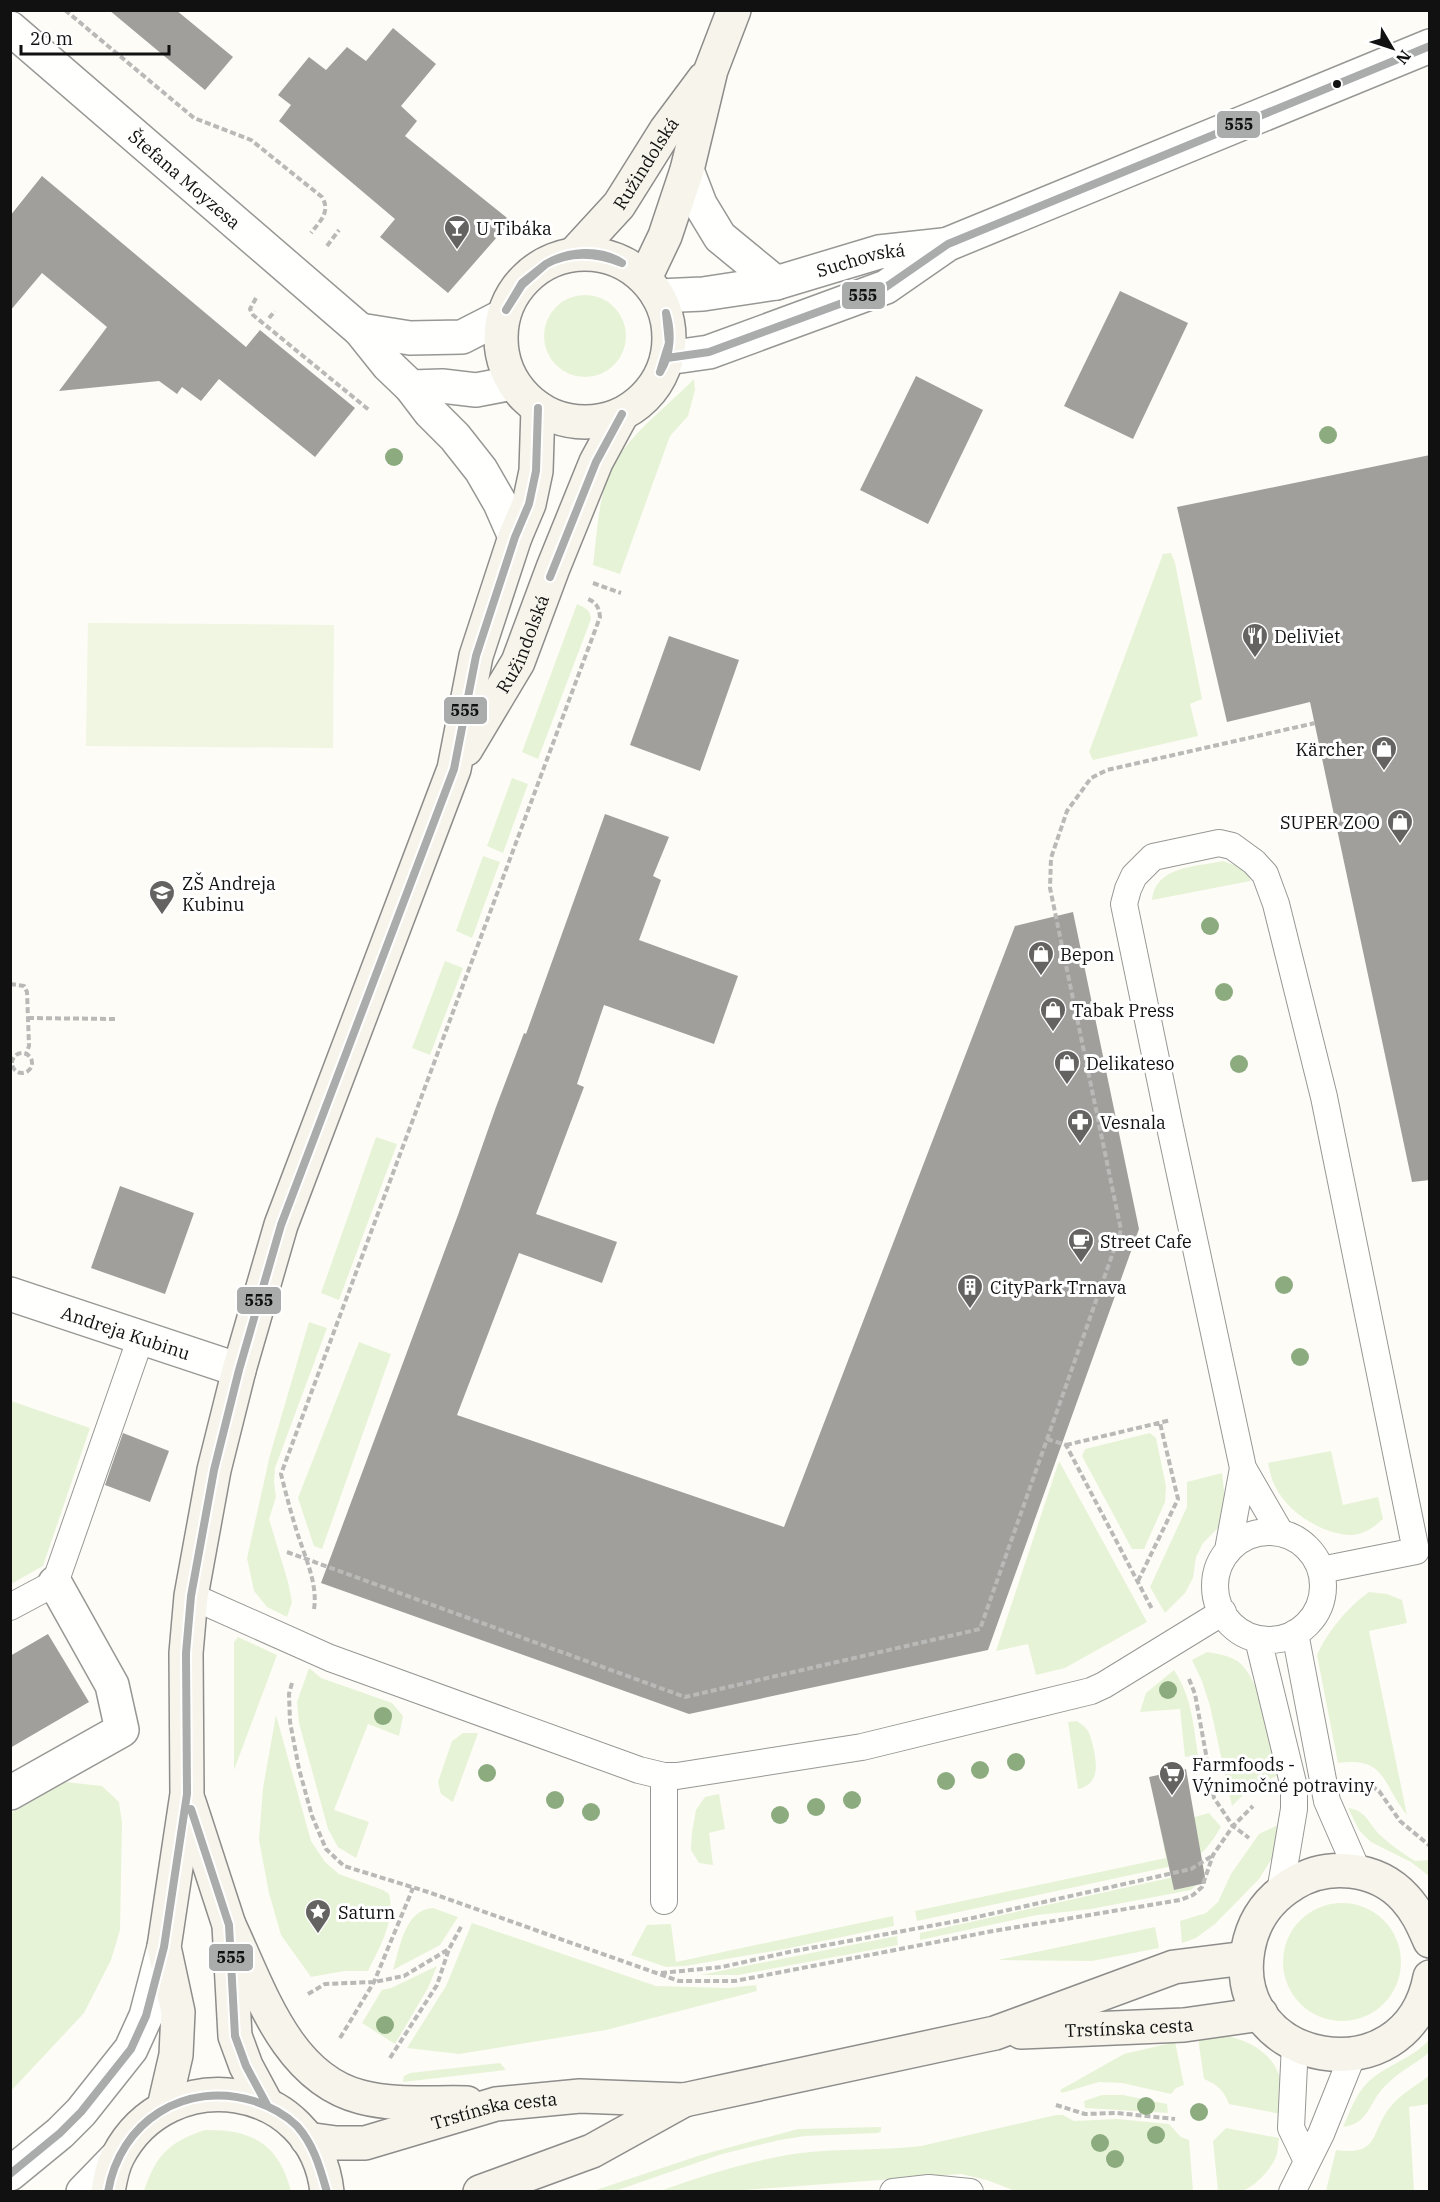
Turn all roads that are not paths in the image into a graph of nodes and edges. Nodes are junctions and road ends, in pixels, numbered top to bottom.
1 (734, 10) edge
2 (10, 28) edge
3 (1430, 46) edge
4 (711, 70) junction
5 (687, 170) junction
6 (948, 244) junction
7 (574, 254) junction
8 (776, 283) junction
9 (651, 287) junction
10 (503, 316) junction
11 (360, 330) junction
12 (667, 358) junction
13 (513, 383) junction
14 (411, 387) junction
15 (538, 408) junction
16 (622, 414) junction
17 (515, 537) junction
18 (454, 769) junction
19 (10, 1294) edge
20 (141, 1336) junction
21 (239, 1370) junction
22 (1243, 1468) junction
23 (1280, 1532) junction
24 (1228, 1550) junction
25 (1322, 1570) junction
26 (55, 1583) junction
27 (191, 1596) junction
28 (10, 1607) edge
29 (1222, 1612) junction
30 (1295, 1634) junction
31 (1258, 1639) junction
32 (664, 1776) junction
33 (10, 1792) edge
34 (186, 1794) junction
35 (1358, 1872) junction
36 (1280, 1892) junction
37 (1417, 1898) edge
38 (664, 1901) dead end
39 (228, 1925) junction
40 (1430, 1941) edge
41 (164, 1947) junction
42 (1246, 1958) junction
43 (1429, 1986) edge
44 (1261, 2014) junction
45 (994, 2033) junction
46 (1295, 2044) junction
47 (1353, 2054) junction
48 (684, 2100) junction
49 (496, 2103) junction
50 (267, 2105) junction
51 (164, 2107) junction
52 (307, 2139) junction
53 (116, 2158) junction
54 (1306, 2159) junction
55 (10, 2174) edge
56 (83, 2192) edge
57 (108, 2192) edge
58 (327, 2192) edge
59 (480, 2192) edge
60 (893, 2192) edge
61 (970, 2192) edge
62 (1292, 2192) edge

1 - 4 main road, Ružindolská
2 - 11 street, Štefana Moyzesa
3 - 6 street, Suchovská
4 - 5 main road, Ružindolská
4 - 7 main road, Ružindolská
5 - 8 street
5 - 9 main road, Ružindolská
6 - 8 street, Suchovská
6 - 12 street, Suchovská
7 - 9 main road
7 - 10 main road
8 - 9 street, Suchovská
9 - 12 main road
10 - 11 street
10 - 13 main road
11 - 14 street, Štefana Moyzesa
12 - 16 main road
13 - 14 street
13 - 15 main road
14 - 17 street, Štefana Moyzesa
15 - 16 main road
15 - 17 main road, Ružindolská
16 - 18 main road, Ružindolská
17 - 18 main road, Ružindolská
18 - 21 main road, Ružindolská
19 - 20 street, Andreja Kubinu
20 - 21 street, Andreja Kubinu
20 - 26 lane
21 - 27 main road, Ružindolská
22 - 23 lane
22 - 24 lane
22 - 25 lane
23 - 24 lane
23 - 25 lane
24 - 29 lane
25 - 30 lane
26 - 28 lane
26 - 33 street
27 - 32 lane
27 - 34 main road, Ružindolská
29 - 31 lane
29 - 32 lane
30 - 31 lane
30 - 35 lane
31 - 36 lane
32 - 38 lane
34 - 39 main road, Ružindolská
34 - 41 main road, Ružindolská
35 - 36 main road
35 - 37 main road
36 - 42 main road
37 - 40 main road
39 - 49 main road
39 - 50 main road, Ružindolská
41 - 51 main road, Ružindolská
41 - 55 street
42 - 44 main road
42 - 45 main road, Trstínska cesta
43 - 47 main road
44 - 45 main road, Trstínska cesta
44 - 46 main road
45 - 48 main road, Trstínska cesta
46 - 47 main road
46 - 54 lane
47 - 54 lane
48 - 49 main road, Trstínska cesta
48 - 59 main road, Trstínska cesta
49 - 52 main road, Trstínska cesta
50 - 51 main road
50 - 52 main road
51 - 53 main road
52 - 58 main road
53 - 56 street
53 - 57 main road
54 - 62 lane
60 - 61 lane

